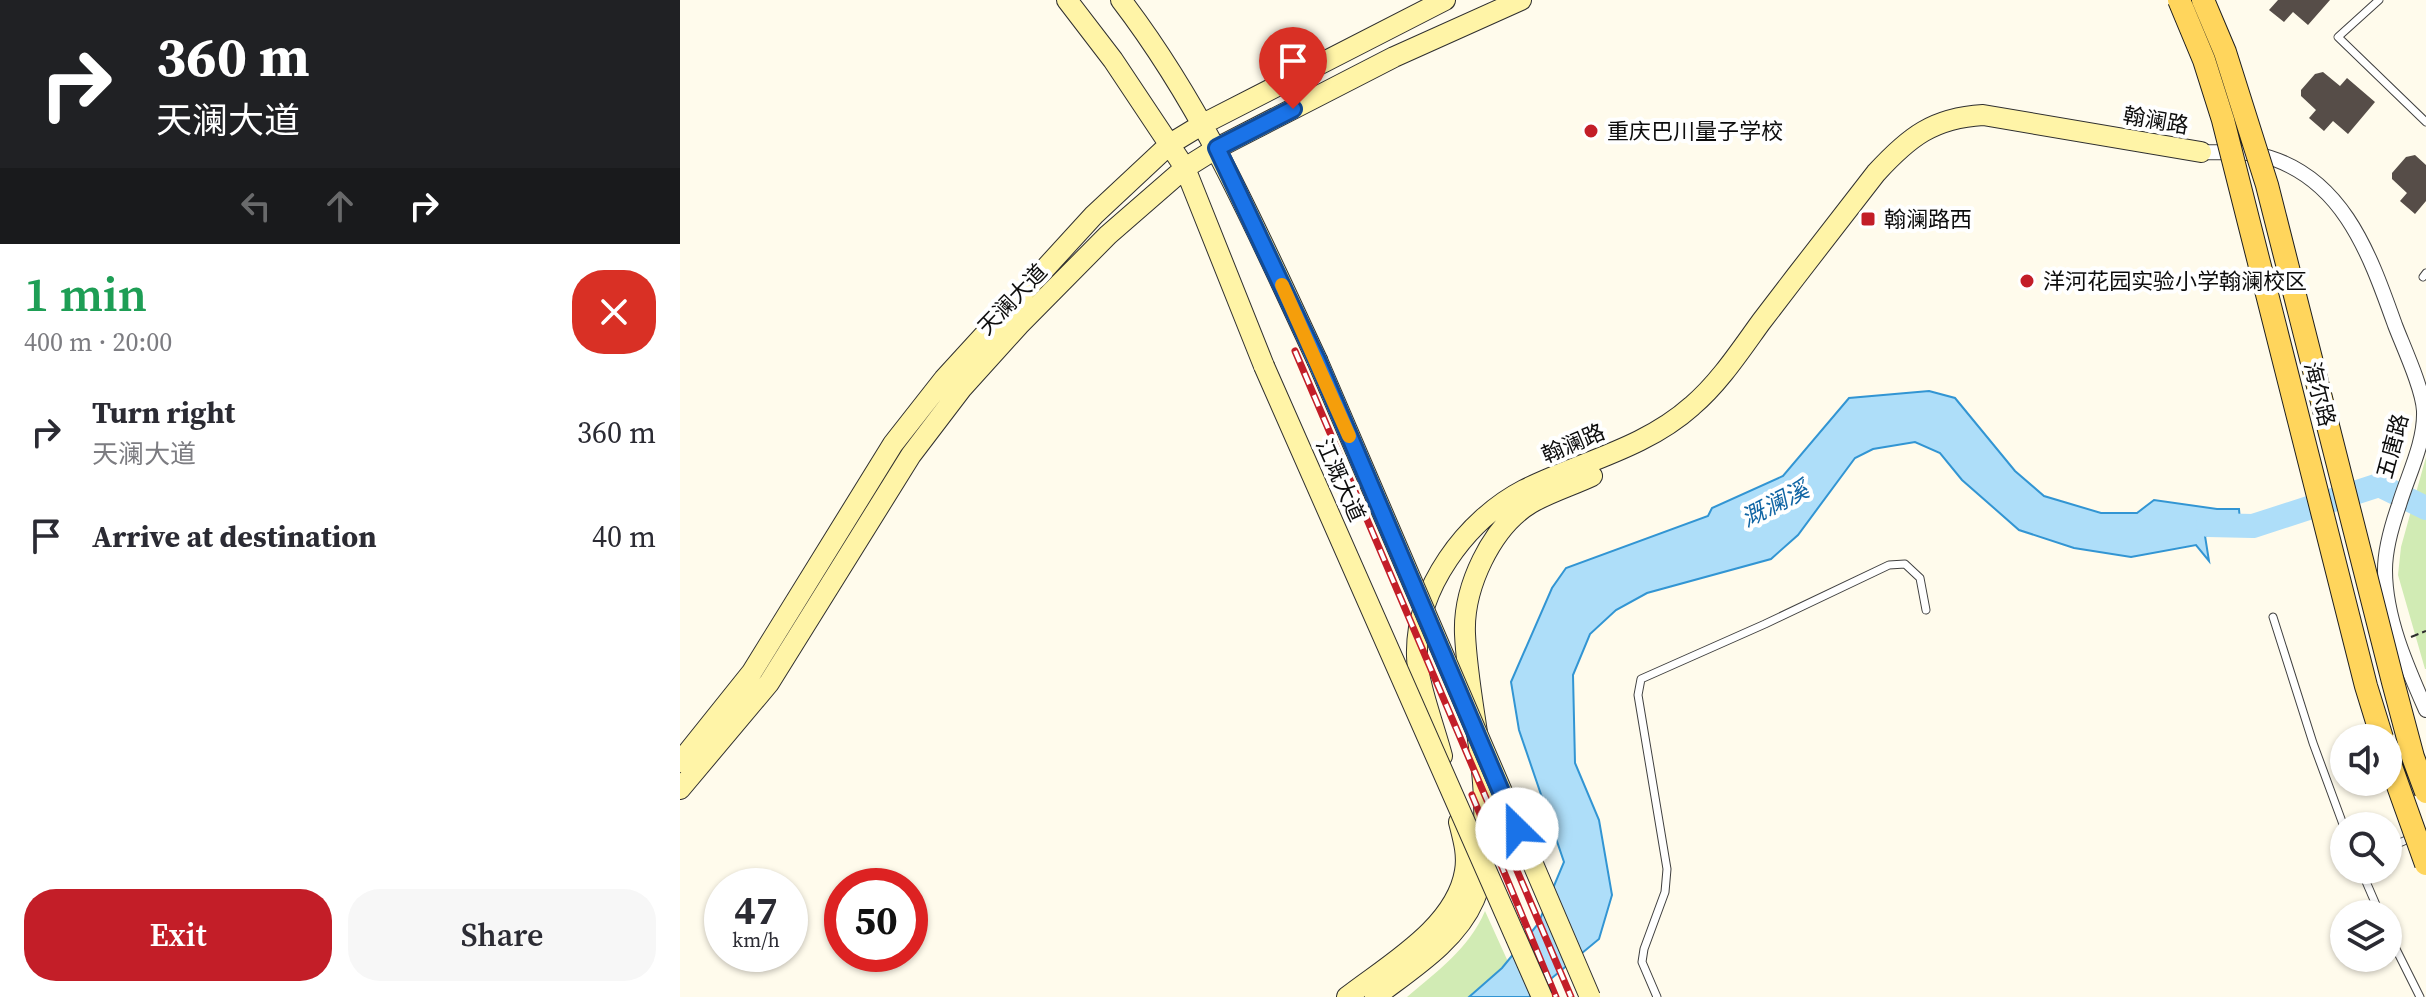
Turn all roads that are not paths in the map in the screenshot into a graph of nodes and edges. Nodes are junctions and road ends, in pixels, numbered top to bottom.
1 (1067, 0) edge
2 (1121, 0) edge
3 (1445, 0) edge
4 (1521, 0) edge
5 (2179, 0) edge
6 (2203, 0) edge
7 (2379, 0) edge
8 (2426, 122) edge
9 (1203, 124) junction
10 (1170, 144) junction
11 (1217, 148) junction
12 (2201, 152) junction
13 (1185, 168) junction
14 (2423, 395) edge
15 (1926, 610) dead end
16 (2273, 617) dead end
17 (2426, 710) edge
18 (2378, 724) edge
19 (680, 762) edge
20 (680, 789) edge
21 (2426, 792) edge
22 (2402, 796) edge
23 (2338, 812) edge
24 (2426, 832) edge
25 (2402, 842) edge
26 (2426, 864) edge
27 (2402, 961) edge
28 (1347, 997) edge
29 (1375, 997) edge
30 (1542, 997) edge
31 (1590, 997) edge
32 (1657, 997) edge
33 (2420, 997) edge

1 - 10 street, 江溉大道
2 - 9 street, 江溉大道
3 - 9 street, 天澜大道
4 - 11 street, 天澜大道
5 - 18 main road, 海尔路, bridge
6 - 21 main road, 海尔路, bridge
7 - 8 lane
9 - 10 street, 天澜大道
9 - 11 street, 江溉大道
10 - 13 street, 江溉大道
10 - 19 street, 天澜大道
11 - 13 street, 天澜大道
11 - 31 street, 江溉大道, bridge
12 - 14 street, 五唐路
12 - 28 street, 翰澜路
12 - 29 street, 翰澜路
13 - 20 street, 天澜大道
13 - 30 street, 江溉大道, bridge
14 - 17 street, 五唐路
15 - 32 lane
16 - 23 lane
22 - 26 main road, bridge
24 - 25 lane
27 - 33 lane

